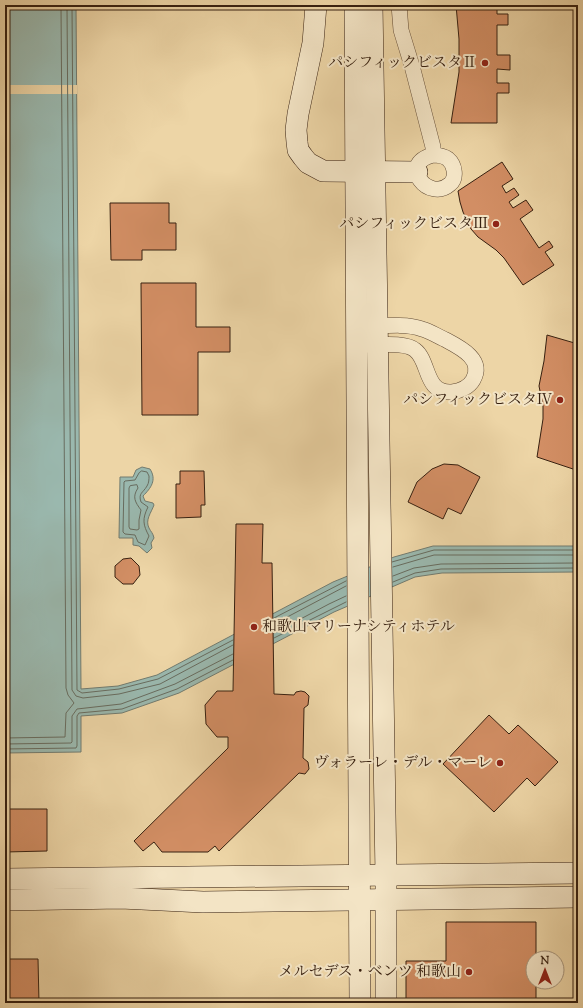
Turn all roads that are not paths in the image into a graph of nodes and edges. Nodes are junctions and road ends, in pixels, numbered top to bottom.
1 (316, 5) edge
2 (355, 5) edge
3 (372, 5) edge
4 (399, 5) edge
5 (433, 155) junction
6 (365, 171) junction
7 (417, 172) junction
8 (357, 336) junction
9 (377, 336) junction
10 (578, 873) edge
11 (359, 875) junction
12 (386, 875) junction
13 (5, 879) edge
14 (578, 897) edge
15 (5, 900) edge
16 (359, 900) junction
17 (386, 900) junction
18 (360, 1003) edge
19 (386, 1003) edge

1 - 6 street
2 - 6 street
3 - 6 street
4 - 5 street
5 - 7 street
5 - 7 street
6 - 7 street
6 - 8 street
6 - 9 street
8 - 9 street
8 - 11 street
9 - 9 street
9 - 12 street
10 - 12 street
11 - 12 street
11 - 13 street
11 - 16 street
12 - 17 street
14 - 17 street
15 - 16 street
16 - 17 street
16 - 18 street
17 - 19 street

